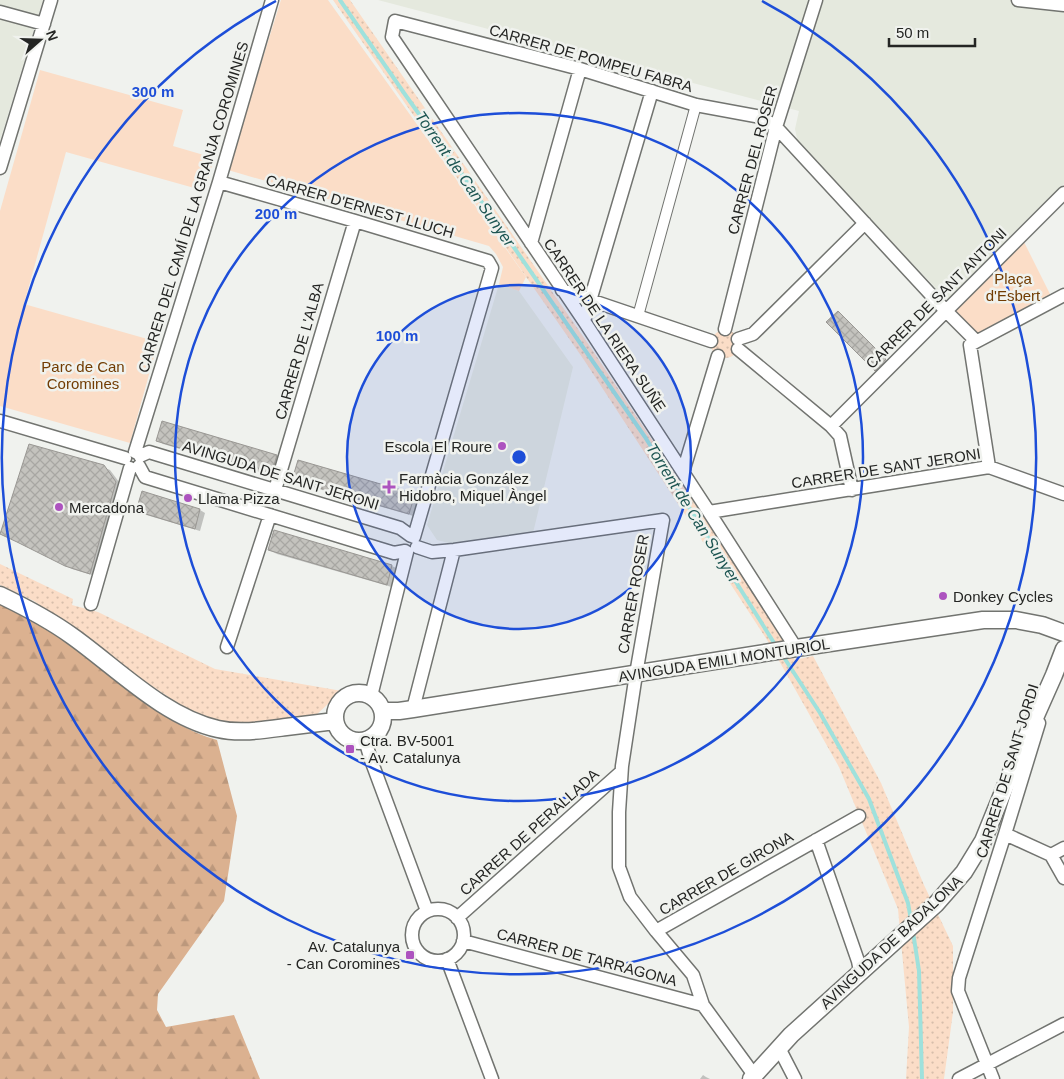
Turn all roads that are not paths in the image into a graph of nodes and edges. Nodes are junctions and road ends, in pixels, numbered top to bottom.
1 (50, 0) edge
2 (272, 0) edge
3 (816, 0) edge
4 (1018, 0) edge
5 (1064, 6) edge
6 (0, 12) edge
7 (396, 21) joint
8 (44, 24) junction
9 (580, 69) junction
10 (652, 91) junction
11 (696, 104) junction
12 (776, 127) junction
13 (2, 153) edge
14 (0, 168) edge
15 (219, 182) junction
16 (1064, 193) edge
17 (355, 221) junction
18 (865, 223) junction
19 (531, 243) junction
20 (562, 290) junction
21 (1064, 295) edge
22 (590, 300) junction
23 (946, 311) junction
24 (638, 316) junction
25 (584, 321) junction
26 (725, 329) junction
27 (711, 342) junction
28 (973, 343) junction
29 (738, 344) junction
30 (718, 356) junction
31 (0, 420) edge
32 (831, 426) junction
33 (134, 460) junction
34 (989, 468) junction
35 (683, 472) junction
36 (275, 490) junction
37 (852, 490) junction
38 (1064, 494) edge
39 (709, 512) junction
40 (270, 515) junction
41 (411, 545) junction
42 (454, 550) junction
43 (0, 595) edge
44 (91, 604) dead end
45 (1064, 633) edge
46 (227, 647) dead end
47 (793, 649) junction
48 (1064, 650) edge
49 (636, 674) junction
50 (1054, 676) junction
51 (371, 696) junction
52 (413, 709) junction
53 (383, 711) junction
54 (335, 721) junction
55 (365, 740) junction
56 (621, 772) junction
57 (859, 816) dead end
58 (1005, 834) junction
59 (816, 840) junction
60 (1064, 848) edge
61 (1051, 855) junction
62 (1064, 878) edge
63 (427, 911) junction
64 (457, 918) junction
65 (656, 932) junction
66 (463, 941) junction
67 (447, 959) junction
68 (860, 972) junction
69 (703, 1005) junction
70 (1064, 1024) edge
71 (779, 1048) junction
72 (987, 1064) junction
73 (752, 1077) edge
74 (492, 1079) edge
75 (795, 1079) edge
76 (959, 1079) edge
77 (993, 1079) edge

1 - 8 street
2 - 15 street, CARRER DEL CAMÍ DE LA GRANJA COROMINES
3 - 12 street, CARRER DEL ROSER
4 - 5 street
6 - 8 street
7 - 9 street, CARRER DE POMPEU FABRA
7 - 19 street, CARRER DE LA RIERA SUÑE
8 - 13 street
9 - 10 street, CARRER DE POMPEU FABRA
9 - 19 street
10 - 11 street, CARRER DE POMPEU FABRA
10 - 22 street
11 - 12 street, CARRER DE POMPEU FABRA
11 - 24 street
12 - 18 street, CARRER DE POMPEU FABRA
12 - 26 street, CARRER DEL ROSER
13 - 14 street
15 - 17 street, CARRER D'ERNEST LLUCH
15 - 33 street, CARRER DEL CAMÍ DE LA GRANJA COROMINES
16 - 23 street, CARRER DE SANT ANTONI
17 - 36 street, CARRER DE L'ALBA
17 - 41 street, CARRER D'ERNEST LLUCH
18 - 23 street, CARRER DE POMPEU FABRA
18 - 29 street
19 - 20 street, CARRER DE LA RIERA SUÑE
20 - 22 street
20 - 25 street, CARRER DE LA RIERA SUÑE
21 - 28 street
22 - 24 street
22 - 25 street
23 - 28 street, CARRER DE POMPEU FABRA
23 - 32 street, CARRER DE SANT ANTONI
24 - 27 street
25 - 35 street, CARRER DE LA RIERA SUÑE
26 - 27 street
26 - 29 street
27 - 30 street
28 - 34 street
29 - 30 street
29 - 32 street
30 - 35 street
31 - 33 street, AVINGUDA DE SANT JERONI
32 - 37 street
33 - 36 street, AVINGUDA DE SANT JERONI
33 - 40 street, AVINGUDA DE SANT JERONI
33 - 44 street, CARRER DEL CAMÍ DE LA GRANJA COROMINES
34 - 37 street, CARRER DE SANT JERONI
34 - 38 street, CARRER DE SANT JERONI
35 - 39 street, CARRER DE LA RIERA SUÑE
36 - 41 street, AVINGUDA DE SANT JERONI
37 - 39 street, CARRER DE SANT JERONI
39 - 47 street, CARRER DE LA RIERA SUÑE
40 - 41 street, AVINGUDA DE SANT JERONI
40 - 46 street
41 - 42 street
41 - 51 street
42 - 49 street, CARRER ROSER
42 - 52 street
43 - 54 street
45 - 47 street, AVINGUDA EMILI MONTURIOL
47 - 49 street, AVINGUDA EMILI MONTURIOL
48 - 50 street, AVINGUDA DE BADALONA
49 - 52 street, AVINGUDA EMILI MONTURIOL
49 - 56 street, CARRER ROSER
50 - 58 street, CARRER DE SANT JORDI
50 - 68 street, AVINGUDA DE BADALONA
51 - 53 street
51 - 54 street
52 - 53 street, AVINGUDA EMILI MONTURIOL
53 - 55 street
54 - 55 street
55 - 63 street
56 - 64 street, CARRER DE PERALLADA
56 - 65 street, CARRER ROSER
57 - 59 street, CARRER DE GIRONA
58 - 61 street
58 - 72 street, CARRER DE SANT JORDI
59 - 65 street, CARRER DE GIRONA
59 - 68 street
60 - 61 street
61 - 62 street
63 - 64 street
63 - 67 street
64 - 66 street
65 - 69 street, CARRER DE GIRONA
66 - 67 street
66 - 69 street, CARRER DE TARRAGONA
67 - 74 street
68 - 71 street, AVINGUDA DE BADALONA
69 - 73 street, CARRER DE GIRONA
70 - 72 street
71 - 73 street, AVINGUDA DE BADALONA
71 - 75 street
72 - 76 street
72 - 77 street

